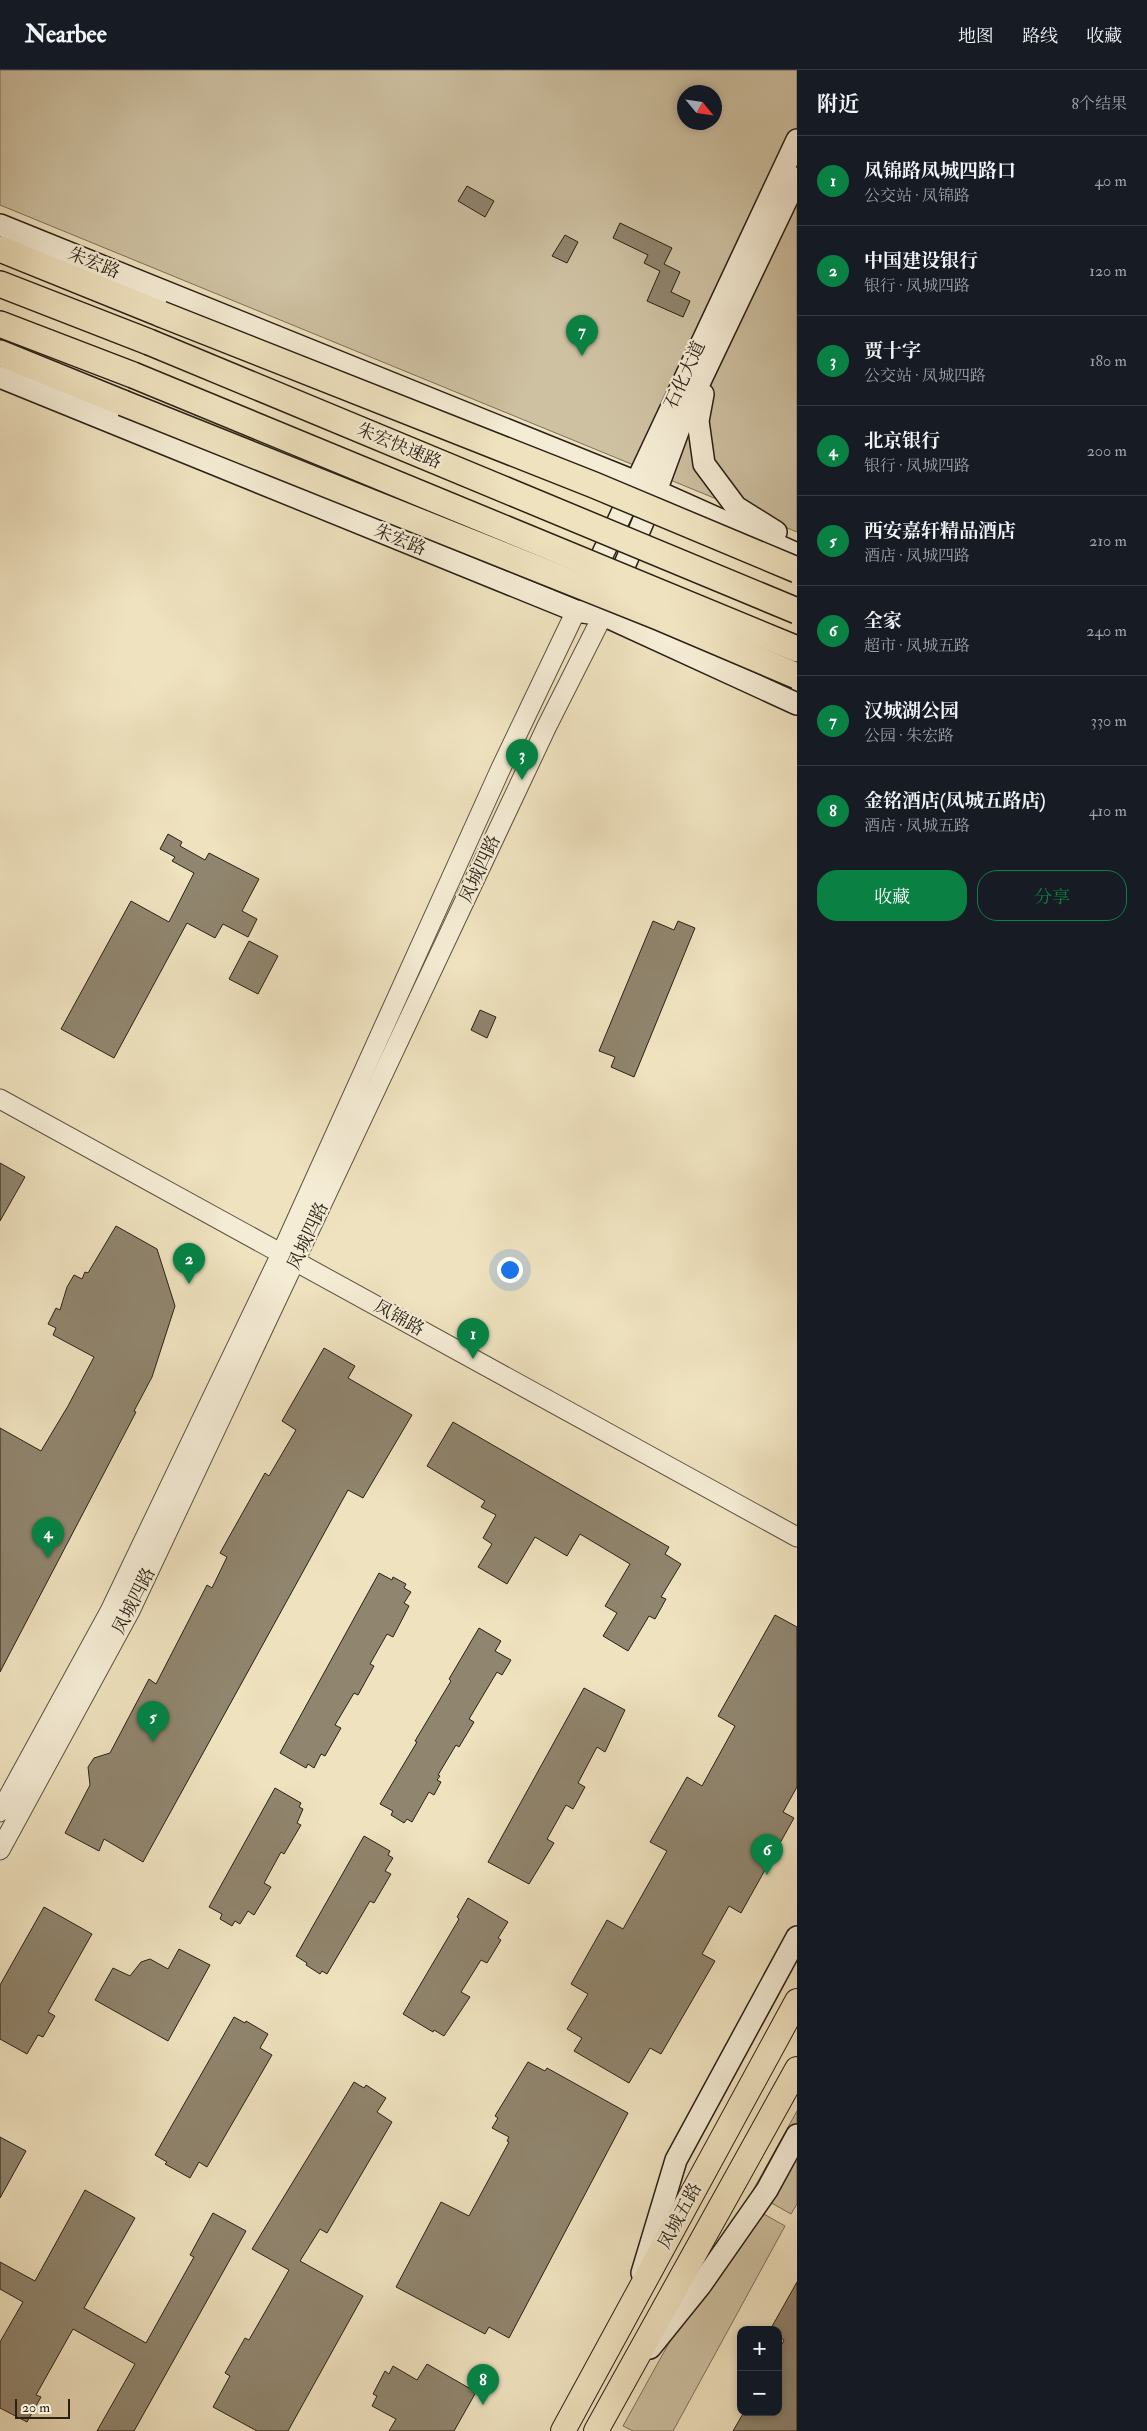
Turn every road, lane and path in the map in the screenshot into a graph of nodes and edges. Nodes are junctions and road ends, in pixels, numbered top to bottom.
1 (797, 140) edge
2 (797, 178) edge
3 (0, 225) edge
4 (0, 249) edge
5 (0, 284) edge
6 (0, 324) edge
7 (0, 353) edge
8 (708, 366) junction
9 (0, 377) edge
10 (636, 482) junction
11 (656, 491) junction
12 (797, 546) edge
13 (797, 554) edge
14 (797, 570) edge
15 (576, 611) junction
16 (797, 612) edge
17 (603, 615) junction
18 (797, 649) edge
19 (797, 676) edge
20 (797, 704) edge
21 (0, 1099) edge
22 (288, 1257) junction
23 (797, 1537) edge
24 (0, 1812) edge
25 (0, 1850) edge
26 (797, 1937) edge
27 (797, 2001) edge
28 (797, 2069) edge
29 (797, 2135) edge
30 (633, 2303) junction
31 (625, 2379) junction
32 (563, 2431) edge
33 (596, 2431) edge

1 - 10 main road, 石化大道
2 - 8 main road, 石化大道
3 - 10 main road, 朱宏路
4 - 14 highway, bridge
5 - 16 highway, 朱宏快速路, bridge
6 - 18 highway, 朱宏快速路, bridge
7 - 19 highway, bridge
8 - 11 main road, 石化大道
8 - 12 main road
9 - 15 main road, 朱宏路
10 - 11 main road, 朱宏路
10 - 15 main road, 石化大道
11 - 13 main road, 朱宏路
11 - 17 main road, 石化大道
15 - 17 main road, 朱宏路
15 - 22 street, 凤城四路
17 - 20 main road, 朱宏路
17 - 22 street, 凤城四路
21 - 22 street, 凤锦路
22 - 23 street, 凤锦路
22 - 24 street, 凤城四路
22 - 25 street, 凤城四路
26 - 30 main road
27 - 30 main road, 凤城五路
28 - 31 main road, 凤城五路
29 - 31 main road
30 - 32 main road, 凤城五路
31 - 33 main road, 凤城五路

